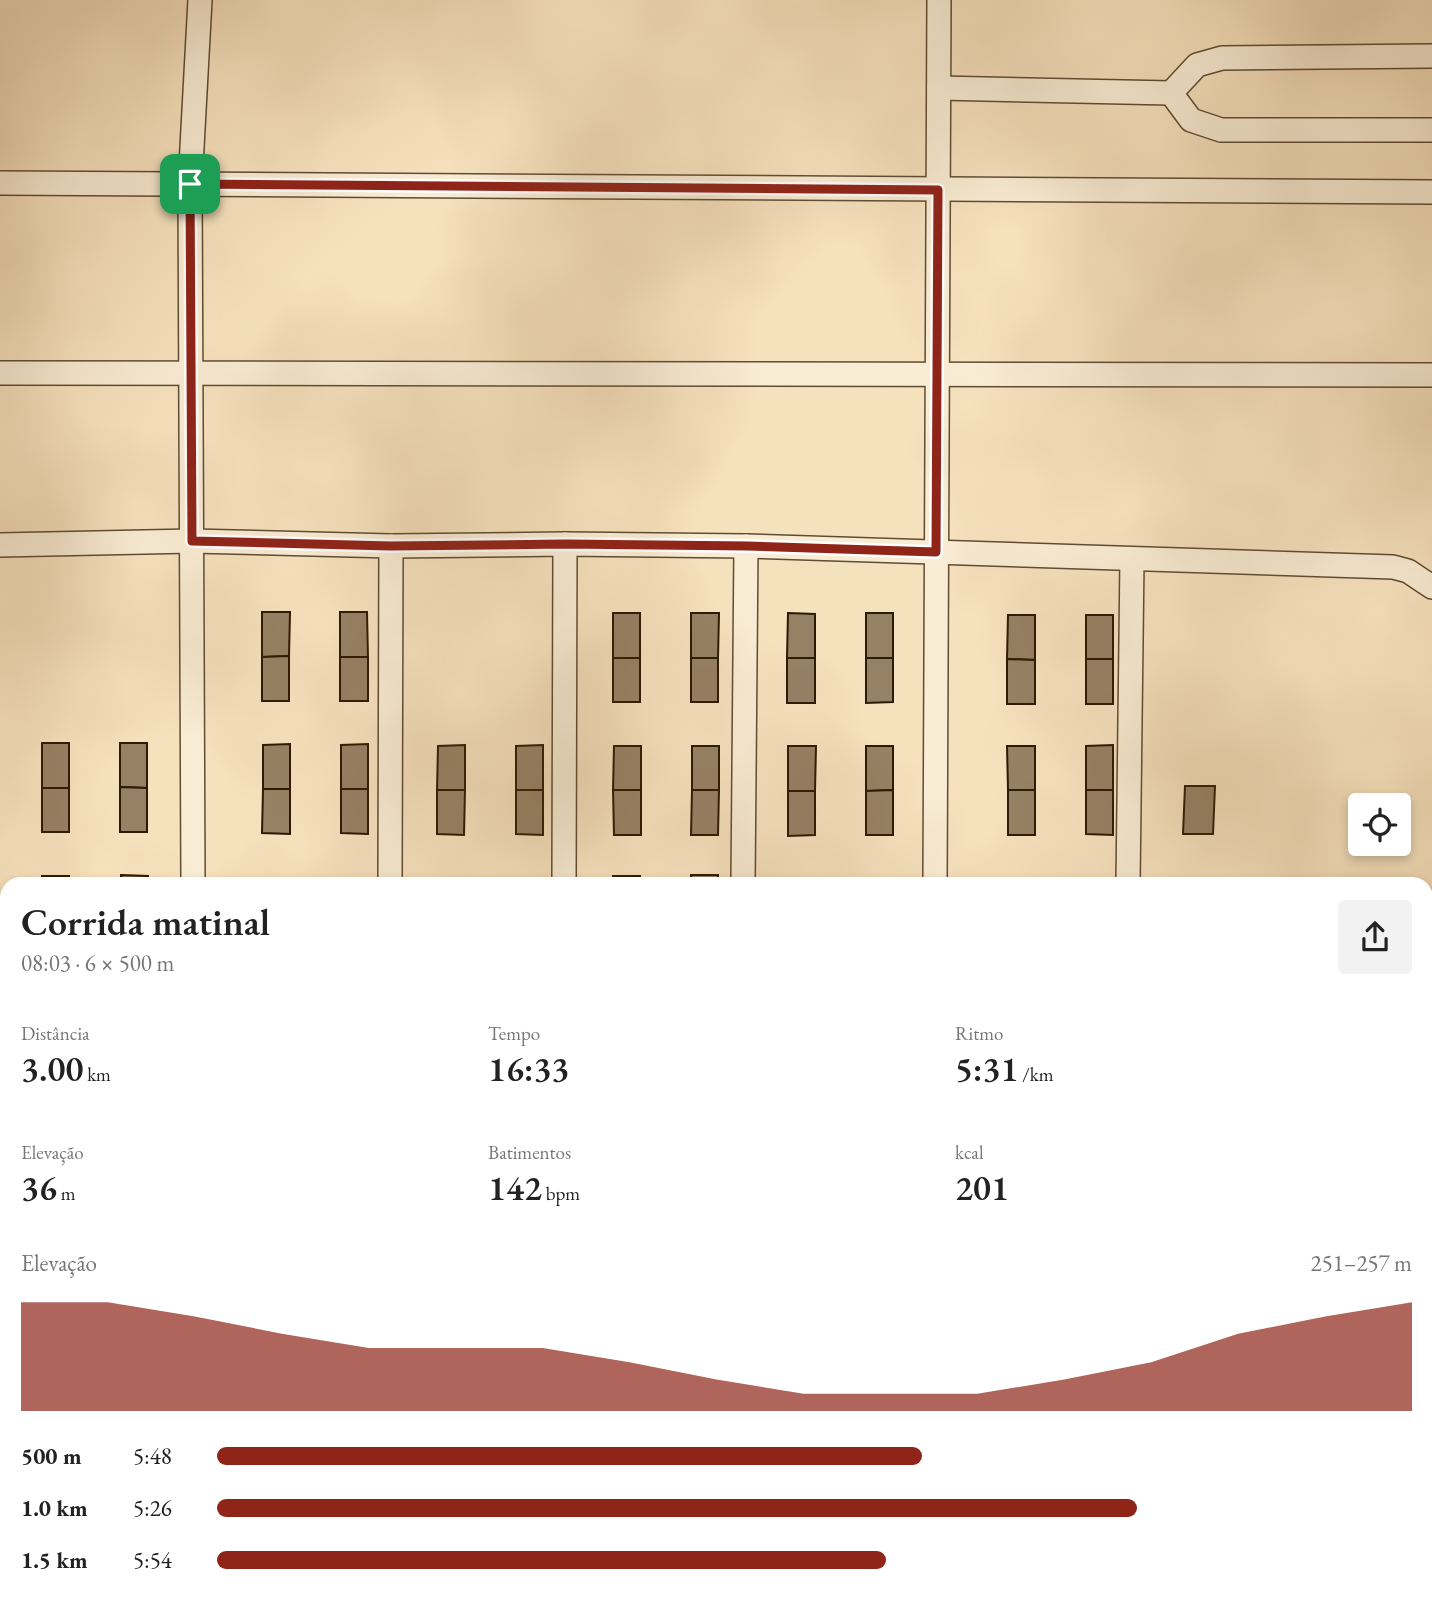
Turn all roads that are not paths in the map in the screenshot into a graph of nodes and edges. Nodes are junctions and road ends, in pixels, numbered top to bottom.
1 (200, 0) edge
2 (939, 0) edge
3 (1432, 56) edge
4 (939, 88) junction
5 (1171, 93) junction
6 (1432, 130) edge
7 (0, 183) edge
8 (190, 184) junction
9 (938, 190) junction
10 (1432, 192) edge
11 (0, 373) edge
12 (190, 373) junction
13 (1432, 375) edge
14 (937, 376) junction
15 (192, 541) junction
16 (565, 544) junction
17 (0, 545) edge
18 (391, 546) junction
19 (747, 546) junction
20 (936, 552) junction
21 (1132, 559) junction
22 (1432, 587) edge
23 (193, 877) edge
24 (390, 877) edge
25 (564, 877) edge
26 (743, 877) edge
27 (935, 877) edge
28 (1128, 877) edge

1 - 8 street
2 - 4 street
3 - 5 street
4 - 5 street
4 - 9 street
5 - 6 street
7 - 8 street
8 - 9 street
8 - 12 street
9 - 10 street
9 - 14 street
11 - 12 street
12 - 14 street
12 - 15 street
13 - 14 street
14 - 20 street
15 - 17 street
15 - 18 street
15 - 23 street
16 - 18 street
16 - 19 street
16 - 25 street
18 - 24 street
19 - 20 street
19 - 26 street
20 - 21 street
20 - 27 street
21 - 22 street
21 - 28 street

